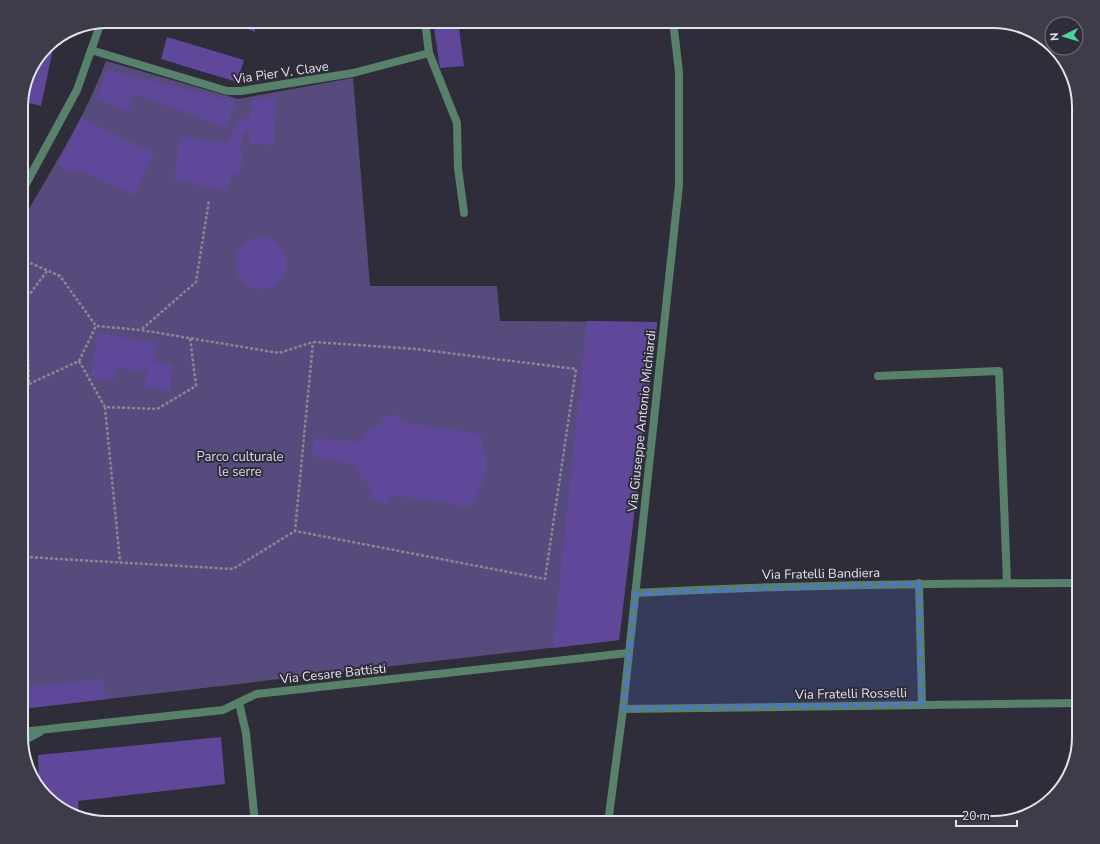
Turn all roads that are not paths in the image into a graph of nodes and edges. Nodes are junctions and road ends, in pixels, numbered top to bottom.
1 (426, 28) edge
2 (674, 28) edge
3 (99, 29) edge
4 (91, 50) junction
5 (429, 53) junction
6 (28, 180) edge
7 (464, 213) dead end
8 (878, 376) dead end
9 (919, 583) junction
10 (1008, 583) junction
11 (1072, 583) edge
12 (635, 593) junction
13 (628, 653) junction
14 (239, 703) junction
15 (1072, 703) edge
16 (922, 704) junction
17 (623, 709) junction
18 (45, 730) junction
19 (28, 731) edge
20 (28, 738) edge
21 (254, 816) edge
22 (609, 816) edge

1 - 5 street
2 - 12 street, Via Giuseppe Antonio Michiardi
3 - 4 street
4 - 5 street, Via Pier V. Clave
4 - 6 street
5 - 7 street
8 - 10 street
9 - 10 street, Via Fratelli Bandiera
9 - 12 street, Via Fratelli Bandiera
9 - 16 street
10 - 11 street, Via Fratelli Bandiera
12 - 13 street, Via Giuseppe Antonio Michiardi
13 - 14 street, Via Cesare Battisti
13 - 17 street, Via Giuseppe Antonio Michiardi
14 - 18 street, Via Cesare Battisti
14 - 21 street
15 - 16 street, Via Fratelli Rosselli
16 - 17 street, Via Fratelli Rosselli
17 - 22 street, Via Giuseppe Antonio Michiardi
18 - 19 street, Via Cesare Battisti
18 - 20 street, Via Cesare Battisti

